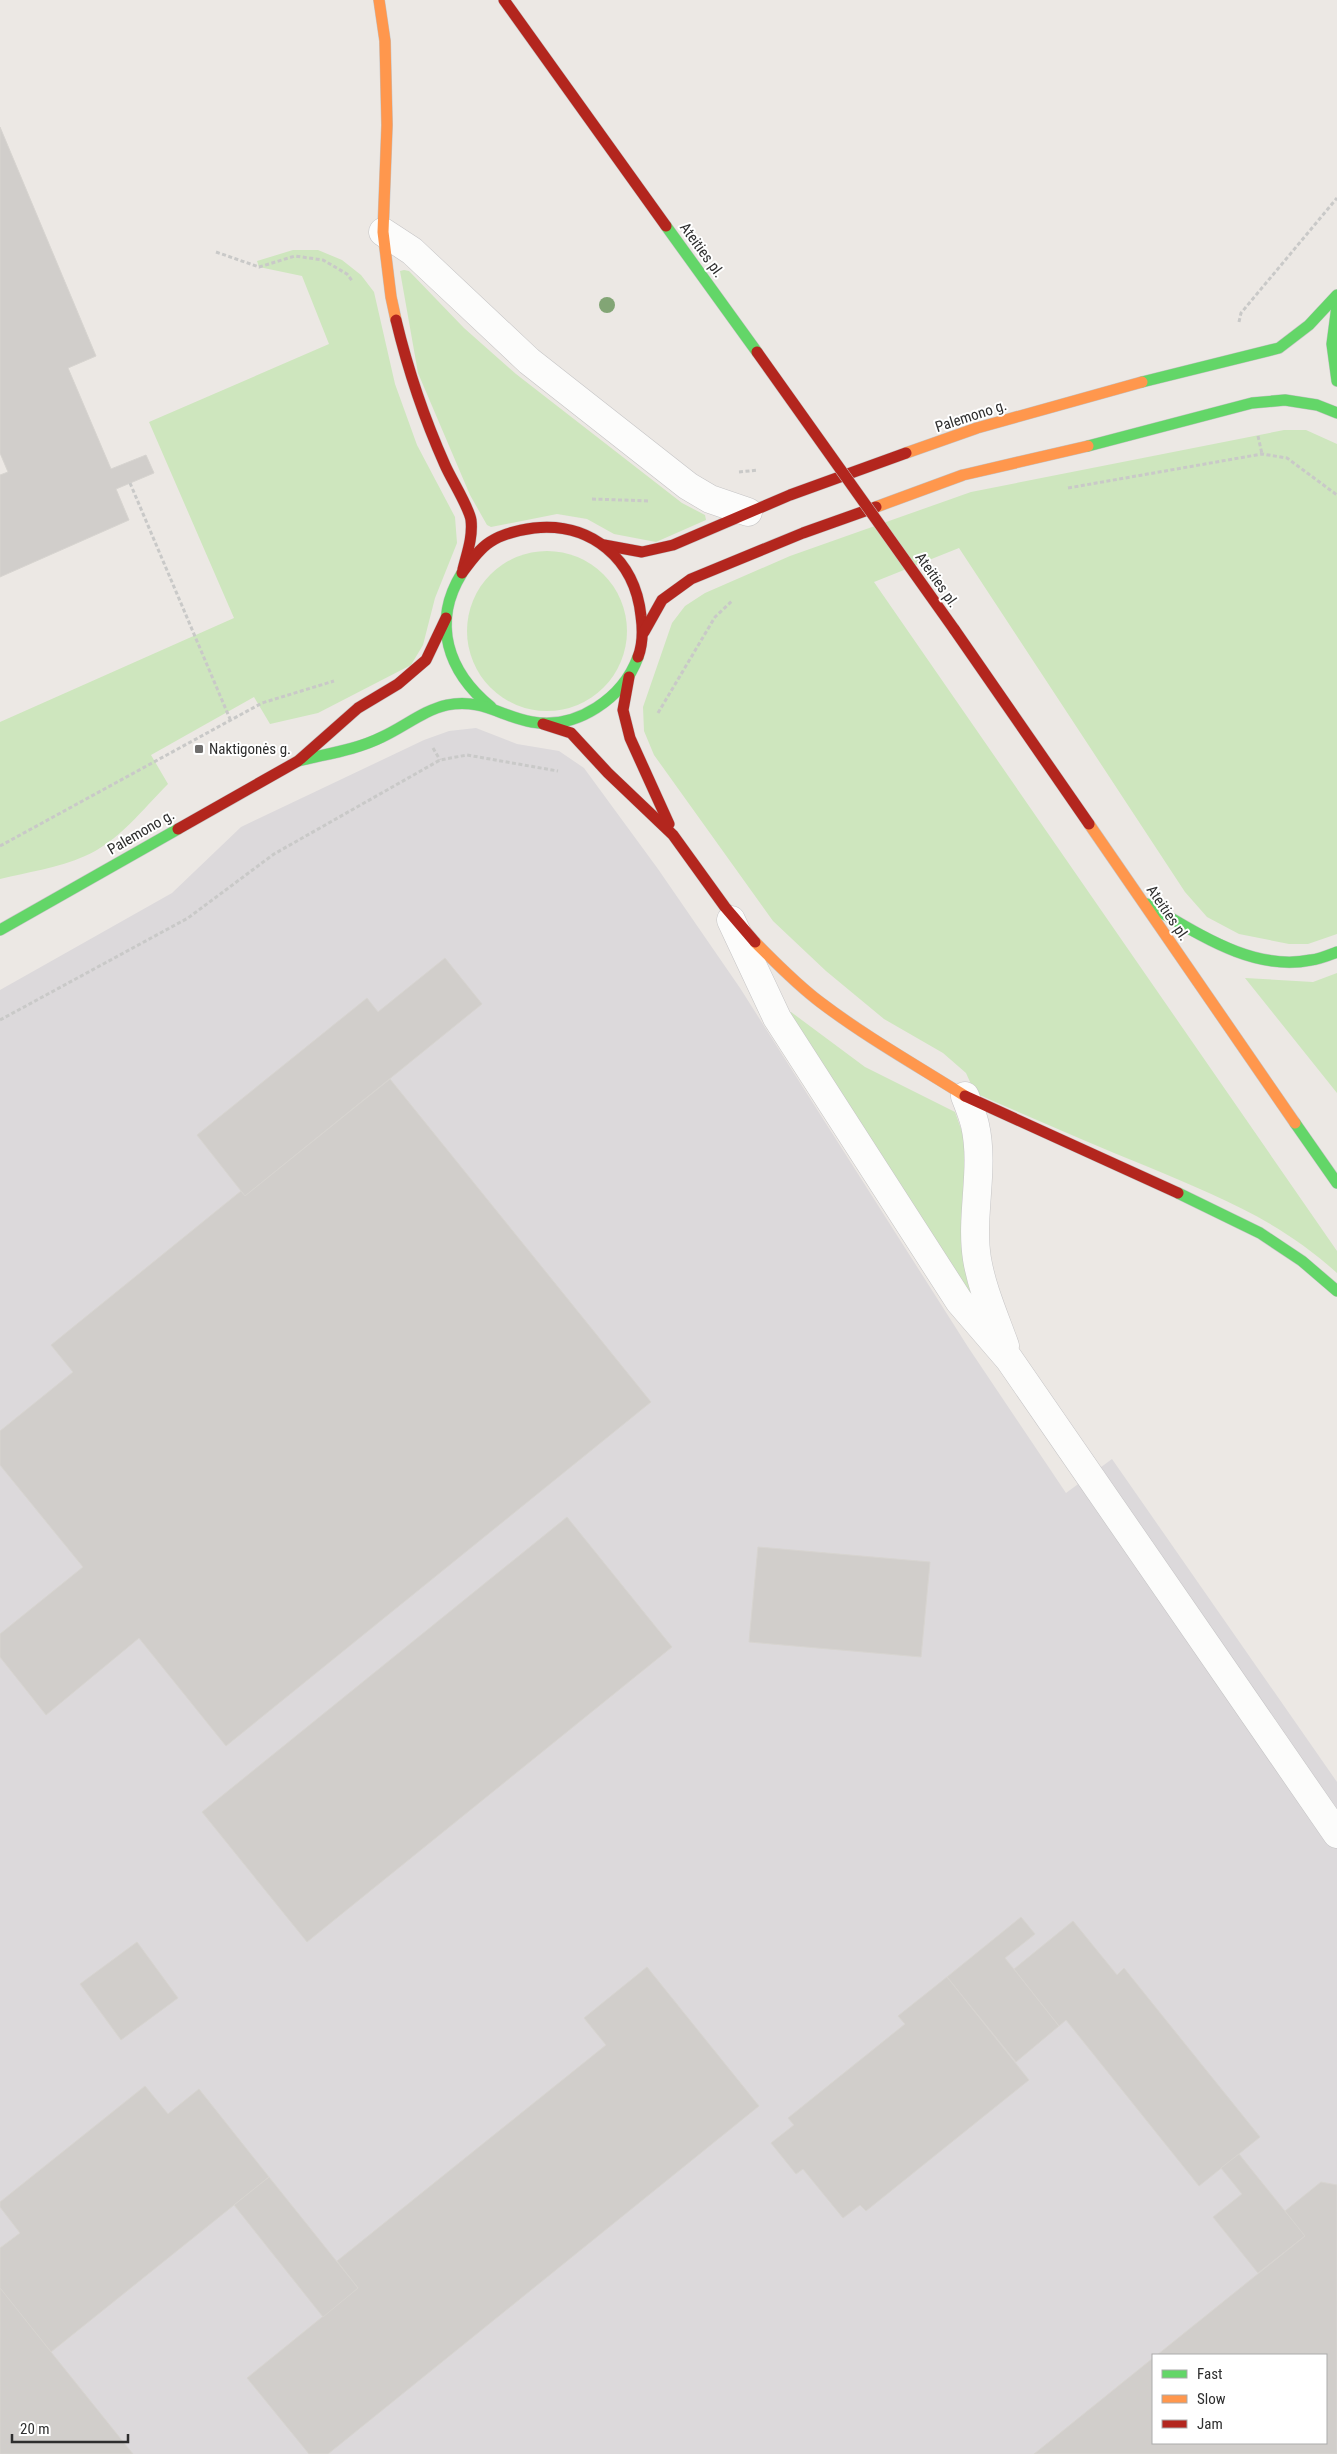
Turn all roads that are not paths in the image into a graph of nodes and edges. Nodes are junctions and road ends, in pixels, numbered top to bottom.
1 (379, 0) edge
2 (504, 0) edge
3 (382, 232) junction
4 (1337, 295) edge
5 (1337, 306) edge
6 (1337, 382) edge
7 (1337, 413) edge
8 (748, 512) junction
9 (604, 545) junction
10 (463, 569) junction
11 (446, 618) junction
12 (644, 632) junction
13 (629, 677) junction
14 (491, 707) junction
15 (541, 723) junction
16 (298, 761) junction
17 (673, 835) junction
18 (1142, 901) junction
19 (725, 908) junction
20 (0, 930) edge
21 (1337, 952) edge
22 (965, 1096) junction
23 (1337, 1183) edge
24 (1337, 1290) edge
25 (1010, 1359) junction
26 (1337, 1834) edge

1 - 3 main road
2 - 18 main road, Ateities pl., bridge
3 - 8 street
3 - 10 main road
4 - 8 main road, Palemono g.
5 - 6 main road
7 - 12 main road
8 - 9 main road, Palemono g.
9 - 10 main road
9 - 12 main road
10 - 11 main road
11 - 14 main road
11 - 16 main road, Palemono g.
12 - 13 main road
13 - 15 main road
13 - 17 main road
14 - 15 main road
14 - 16 main road, Palemono g.
15 - 17 main road
16 - 20 main road, Palemono g.
17 - 19 main road
18 - 21 main road
18 - 23 main road, Ateities pl.
19 - 22 main road
19 - 25 street
22 - 24 main road
22 - 25 street
25 - 26 street

